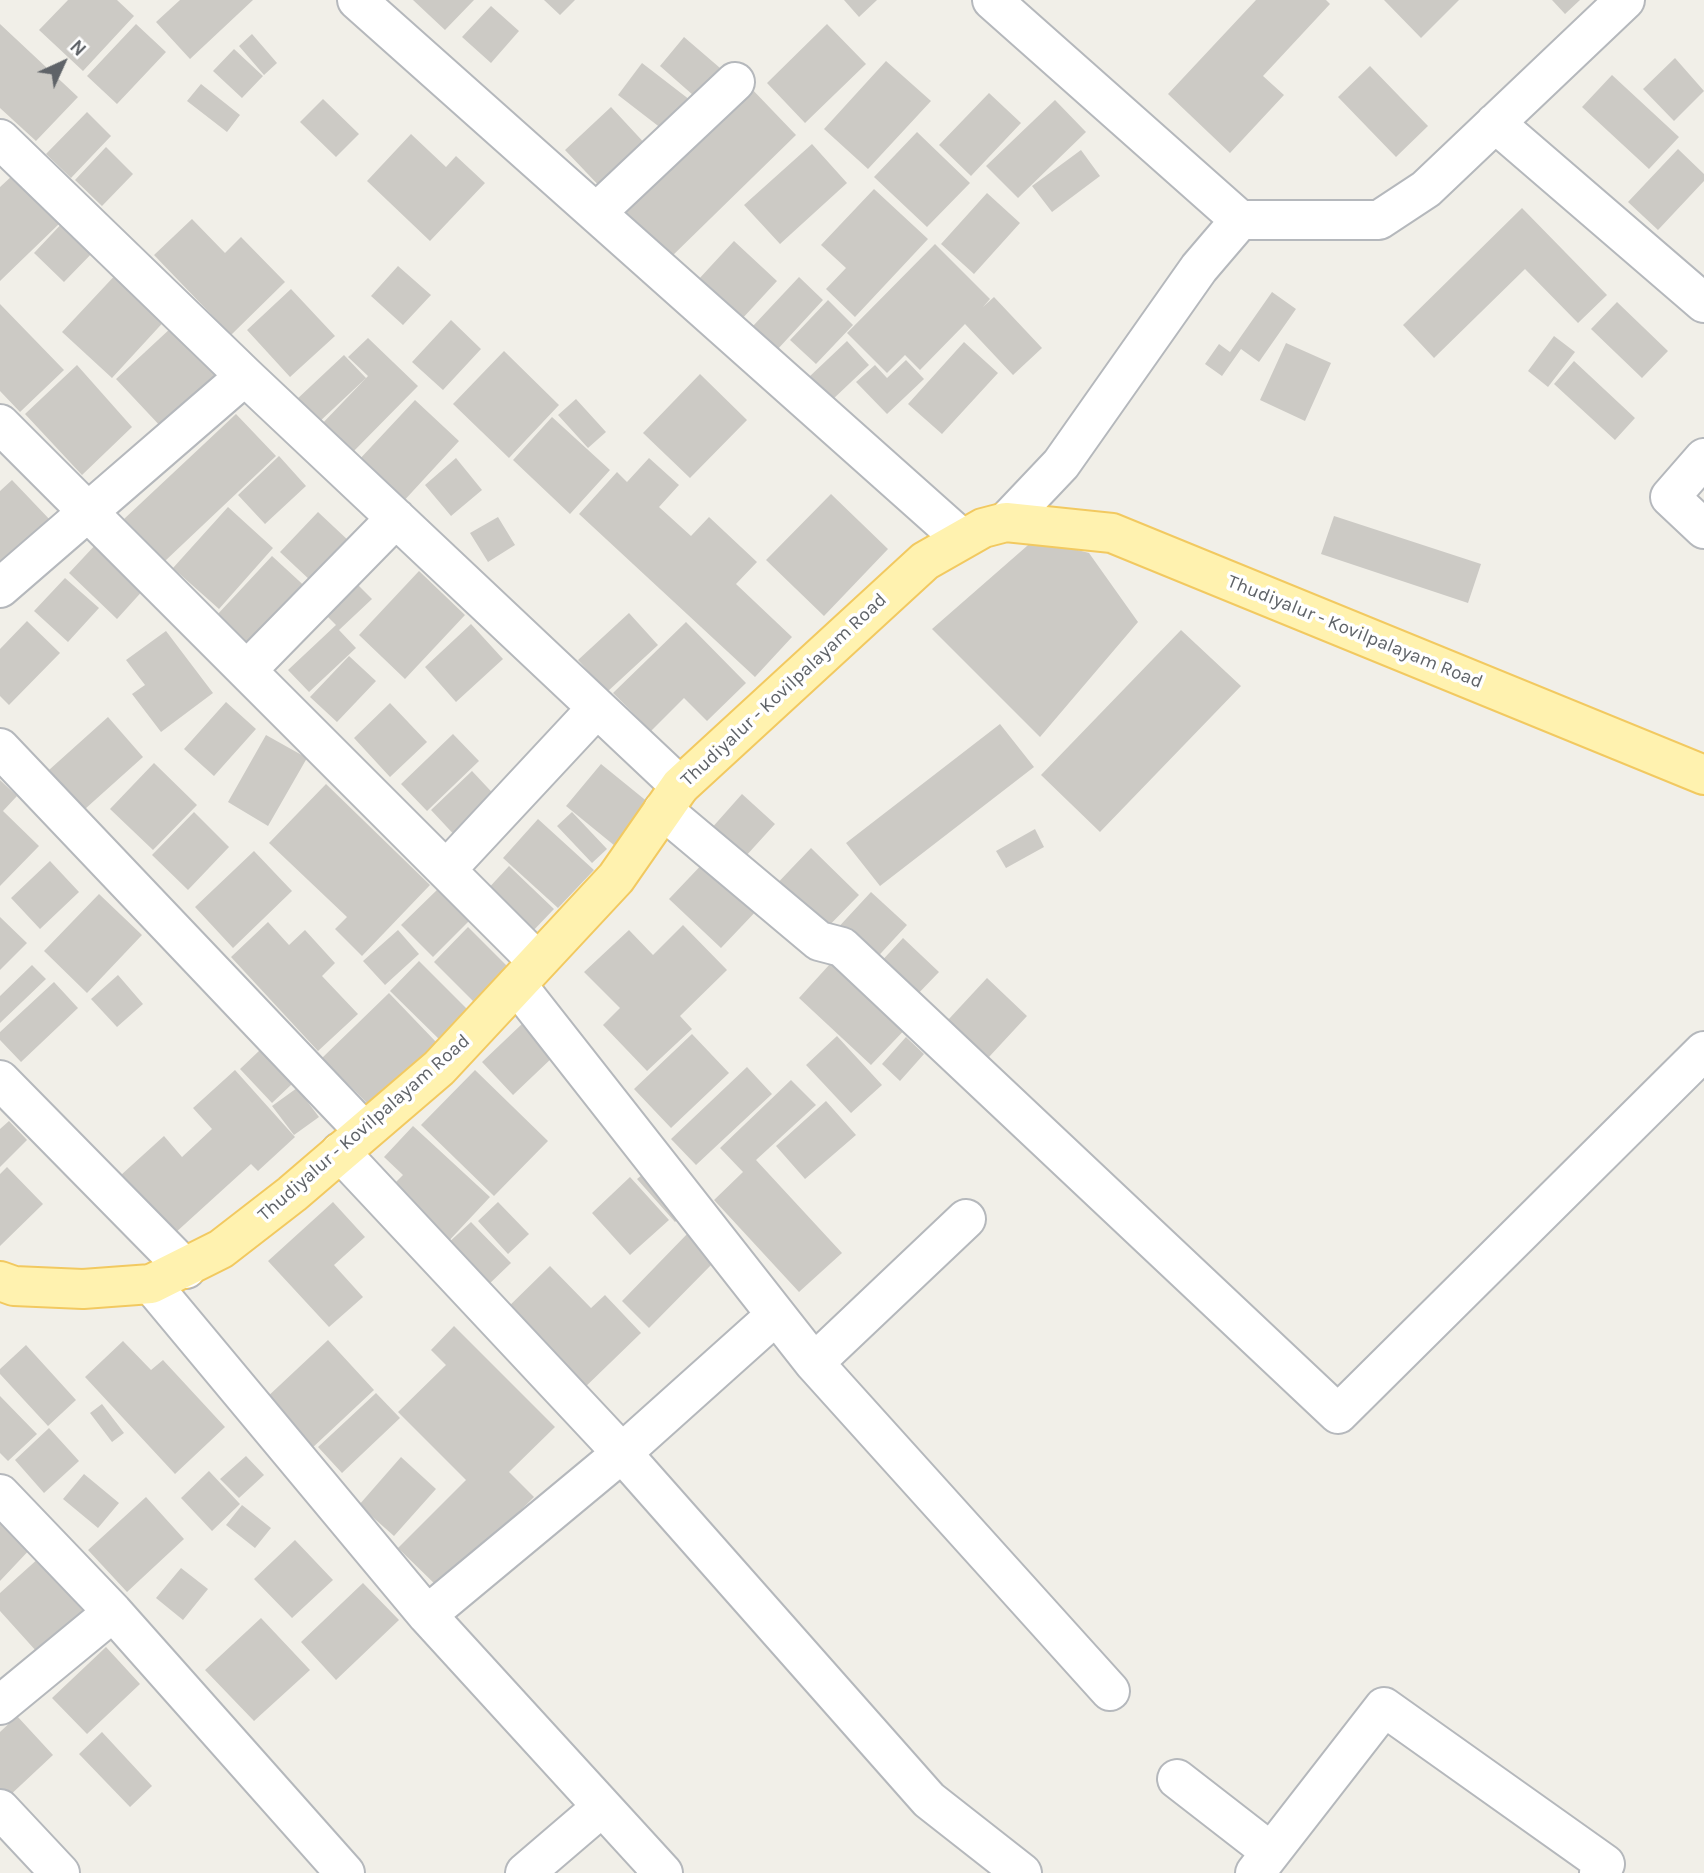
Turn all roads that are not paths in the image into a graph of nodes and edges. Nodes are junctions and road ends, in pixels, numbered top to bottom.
1 (356, 0) edge
2 (992, 0) edge
3 (1625, 0) edge
4 (735, 82) dead end
5 (1495, 123) junction
6 (0, 139) edge
7 (596, 213) junction
8 (1240, 219) junction
9 (1704, 303) edge
10 (245, 376) junction
11 (0, 424) edge
12 (1704, 458) edge
13 (89, 512) junction
14 (396, 518) junction
15 (1006, 522) junction
16 (1704, 529) edge
17 (962, 539) junction
18 (0, 588) edge
19 (247, 670) junction
20 (597, 708) junction
21 (0, 748) edge
22 (1704, 775) edge
23 (672, 798) junction
24 (446, 870) junction
25 (527, 973) junction
26 (1704, 1051) edge
27 (0, 1080) edge
28 (352, 1142) junction
29 (965, 1219) dead end
30 (186, 1269) junction
31 (151, 1284) junction
32 (5, 1291) edge
33 (776, 1315) junction
34 (814, 1363) junction
35 (622, 1452) junction
36 (0, 1493) edge
37 (113, 1612) junction
38 (427, 1615) junction
39 (1110, 1692) dead end
40 (0, 1704) edge
41 (1177, 1779) dead end
42 (602, 1807) junction
43 (0, 1809) edge
44 (1263, 1863) edge
45 (60, 1873) edge
46 (345, 1873) edge
47 (525, 1873) edge
48 (663, 1873) edge
49 (1022, 1873) edge
50 (1599, 1873) edge

1 - 7 street
2 - 8 street
3 - 5 street
4 - 7 street
5 - 8 street
5 - 9 street
6 - 10 street
7 - 17 street
8 - 15 street
10 - 13 street
10 - 14 street
11 - 13 street
12 - 16 street
13 - 18 street
13 - 19 street
14 - 19 street
14 - 20 street
15 - 17 main road, Thudiyalur - Kovilpalayam Road
15 - 22 main road, Thudiyalur - Kovilpalayam Road
17 - 23 main road, Thudiyalur - Kovilpalayam Road
19 - 24 street
20 - 23 street
20 - 24 street
21 - 28 street
23 - 25 main road, Thudiyalur - Kovilpalayam Road
23 - 26 street
24 - 25 street
25 - 28 main road, Thudiyalur - Kovilpalayam Road
25 - 33 street
27 - 30 street
28 - 30 main road, Thudiyalur - Kovilpalayam Road
28 - 35 street
29 - 34 street
30 - 31 main road, Thudiyalur - Kovilpalayam Road
31 - 32 main road, Thudiyalur - Kovilpalayam Road
31 - 38 street
33 - 34 street
33 - 35 street
34 - 39 street
35 - 38 street
35 - 49 street
36 - 37 street
37 - 40 street
37 - 46 street
38 - 42 street
41 - 44 street
42 - 47 street
42 - 48 street
43 - 45 street
44 - 50 street

